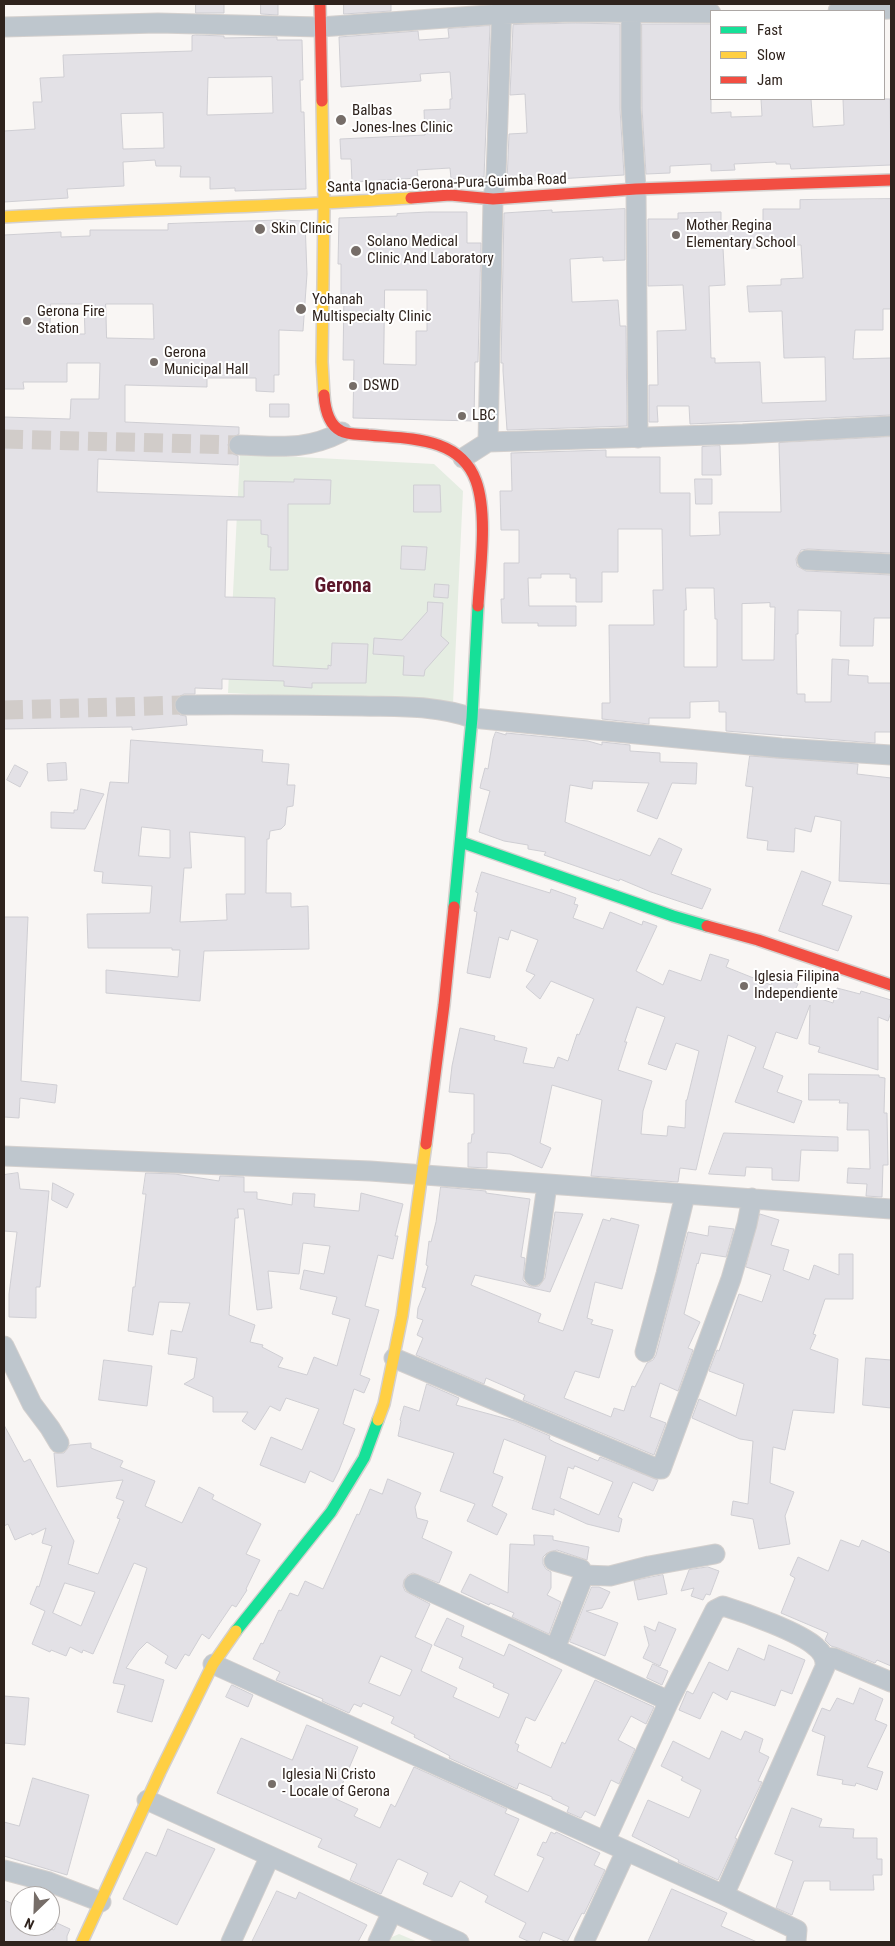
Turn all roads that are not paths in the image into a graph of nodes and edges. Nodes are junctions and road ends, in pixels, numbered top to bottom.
1 (320, 4) edge
2 (631, 8) edge
3 (502, 9) edge
4 (891, 9) edge
5 (864, 10) edge
6 (710, 13) edge
7 (320, 27) junction
8 (4, 28) edge
9 (891, 180) edge
10 (636, 190) junction
11 (493, 199) junction
12 (324, 204) junction
13 (4, 217) edge
14 (891, 426) edge
15 (342, 432) junction
16 (638, 438) junction
17 (488, 442) junction
18 (239, 445) tunnel mouth
19 (463, 458) junction
20 (807, 560) dead end
21 (891, 564) edge
22 (185, 705) tunnel mouth
23 (472, 718) junction
24 (891, 755) edge
25 (461, 842) junction
26 (891, 985) edge
27 (4, 1156) edge
28 (422, 1175) junction
29 (547, 1184) junction
30 (685, 1195) junction
31 (752, 1198) junction
32 (891, 1209) edge
33 (534, 1276) dead end
34 (4, 1346) edge
35 (645, 1352) dead end
36 (394, 1358) junction
37 (59, 1443) dead end
38 (715, 1554) dead end
39 (554, 1561) dead end
40 (584, 1575) junction
41 (414, 1584) dead end
42 (555, 1649) junction
43 (824, 1657) junction
44 (213, 1664) junction
45 (891, 1682) edge
46 (669, 1701) junction
47 (147, 1800) junction
48 (605, 1841) junction
49 (626, 1851) junction
50 (270, 1856) junction
51 (4, 1870) edge
52 (724, 1895) junction
53 (101, 1902) junction
54 (392, 1912) junction
55 (82, 1942) edge
56 (231, 1942) edge
57 (378, 1942) edge
58 (459, 1942) edge
59 (584, 1942) edge
60 (796, 1942) edge

1 - 7 main road
2 - 3 street
2 - 6 street
2 - 10 street
3 - 7 street
3 - 11 street
4 - 5 street
7 - 8 street
7 - 12 main road
9 - 10 main road, Santa Ignacia-Gerona-Pura-Guimba Road
10 - 11 main road, Santa Ignacia-Gerona-Pura-Guimba Road
10 - 16 street
11 - 12 main road, Santa Ignacia-Gerona-Pura-Guimba Road
11 - 17 street
12 - 13 main road, Santa Ignacia-Gerona-Pura-Guimba Road
12 - 15 main road
14 - 16 street
15 - 18 street
15 - 19 main road
16 - 17 street
17 - 19 street
19 - 23 main road
20 - 21 street
22 - 23 street
23 - 24 street
23 - 25 main road
25 - 26 main road
25 - 28 main road
27 - 28 street
28 - 29 street
28 - 36 main road
29 - 30 street
29 - 33 street
30 - 31 street
30 - 35 street
31 - 32 street
31 - 36 street
34 - 37 street
36 - 44 main road
38 - 40 street
39 - 40 street
40 - 42 street
41 - 42 street
42 - 46 street
43 - 45 street
43 - 46 street
43 - 52 street
44 - 47 main road
44 - 48 street
46 - 48 street
47 - 50 street
47 - 53 main road
48 - 49 street
49 - 52 street
49 - 59 street
50 - 54 street
50 - 56 street
51 - 53 street
52 - 60 street
53 - 55 main road
54 - 57 street
54 - 58 street

